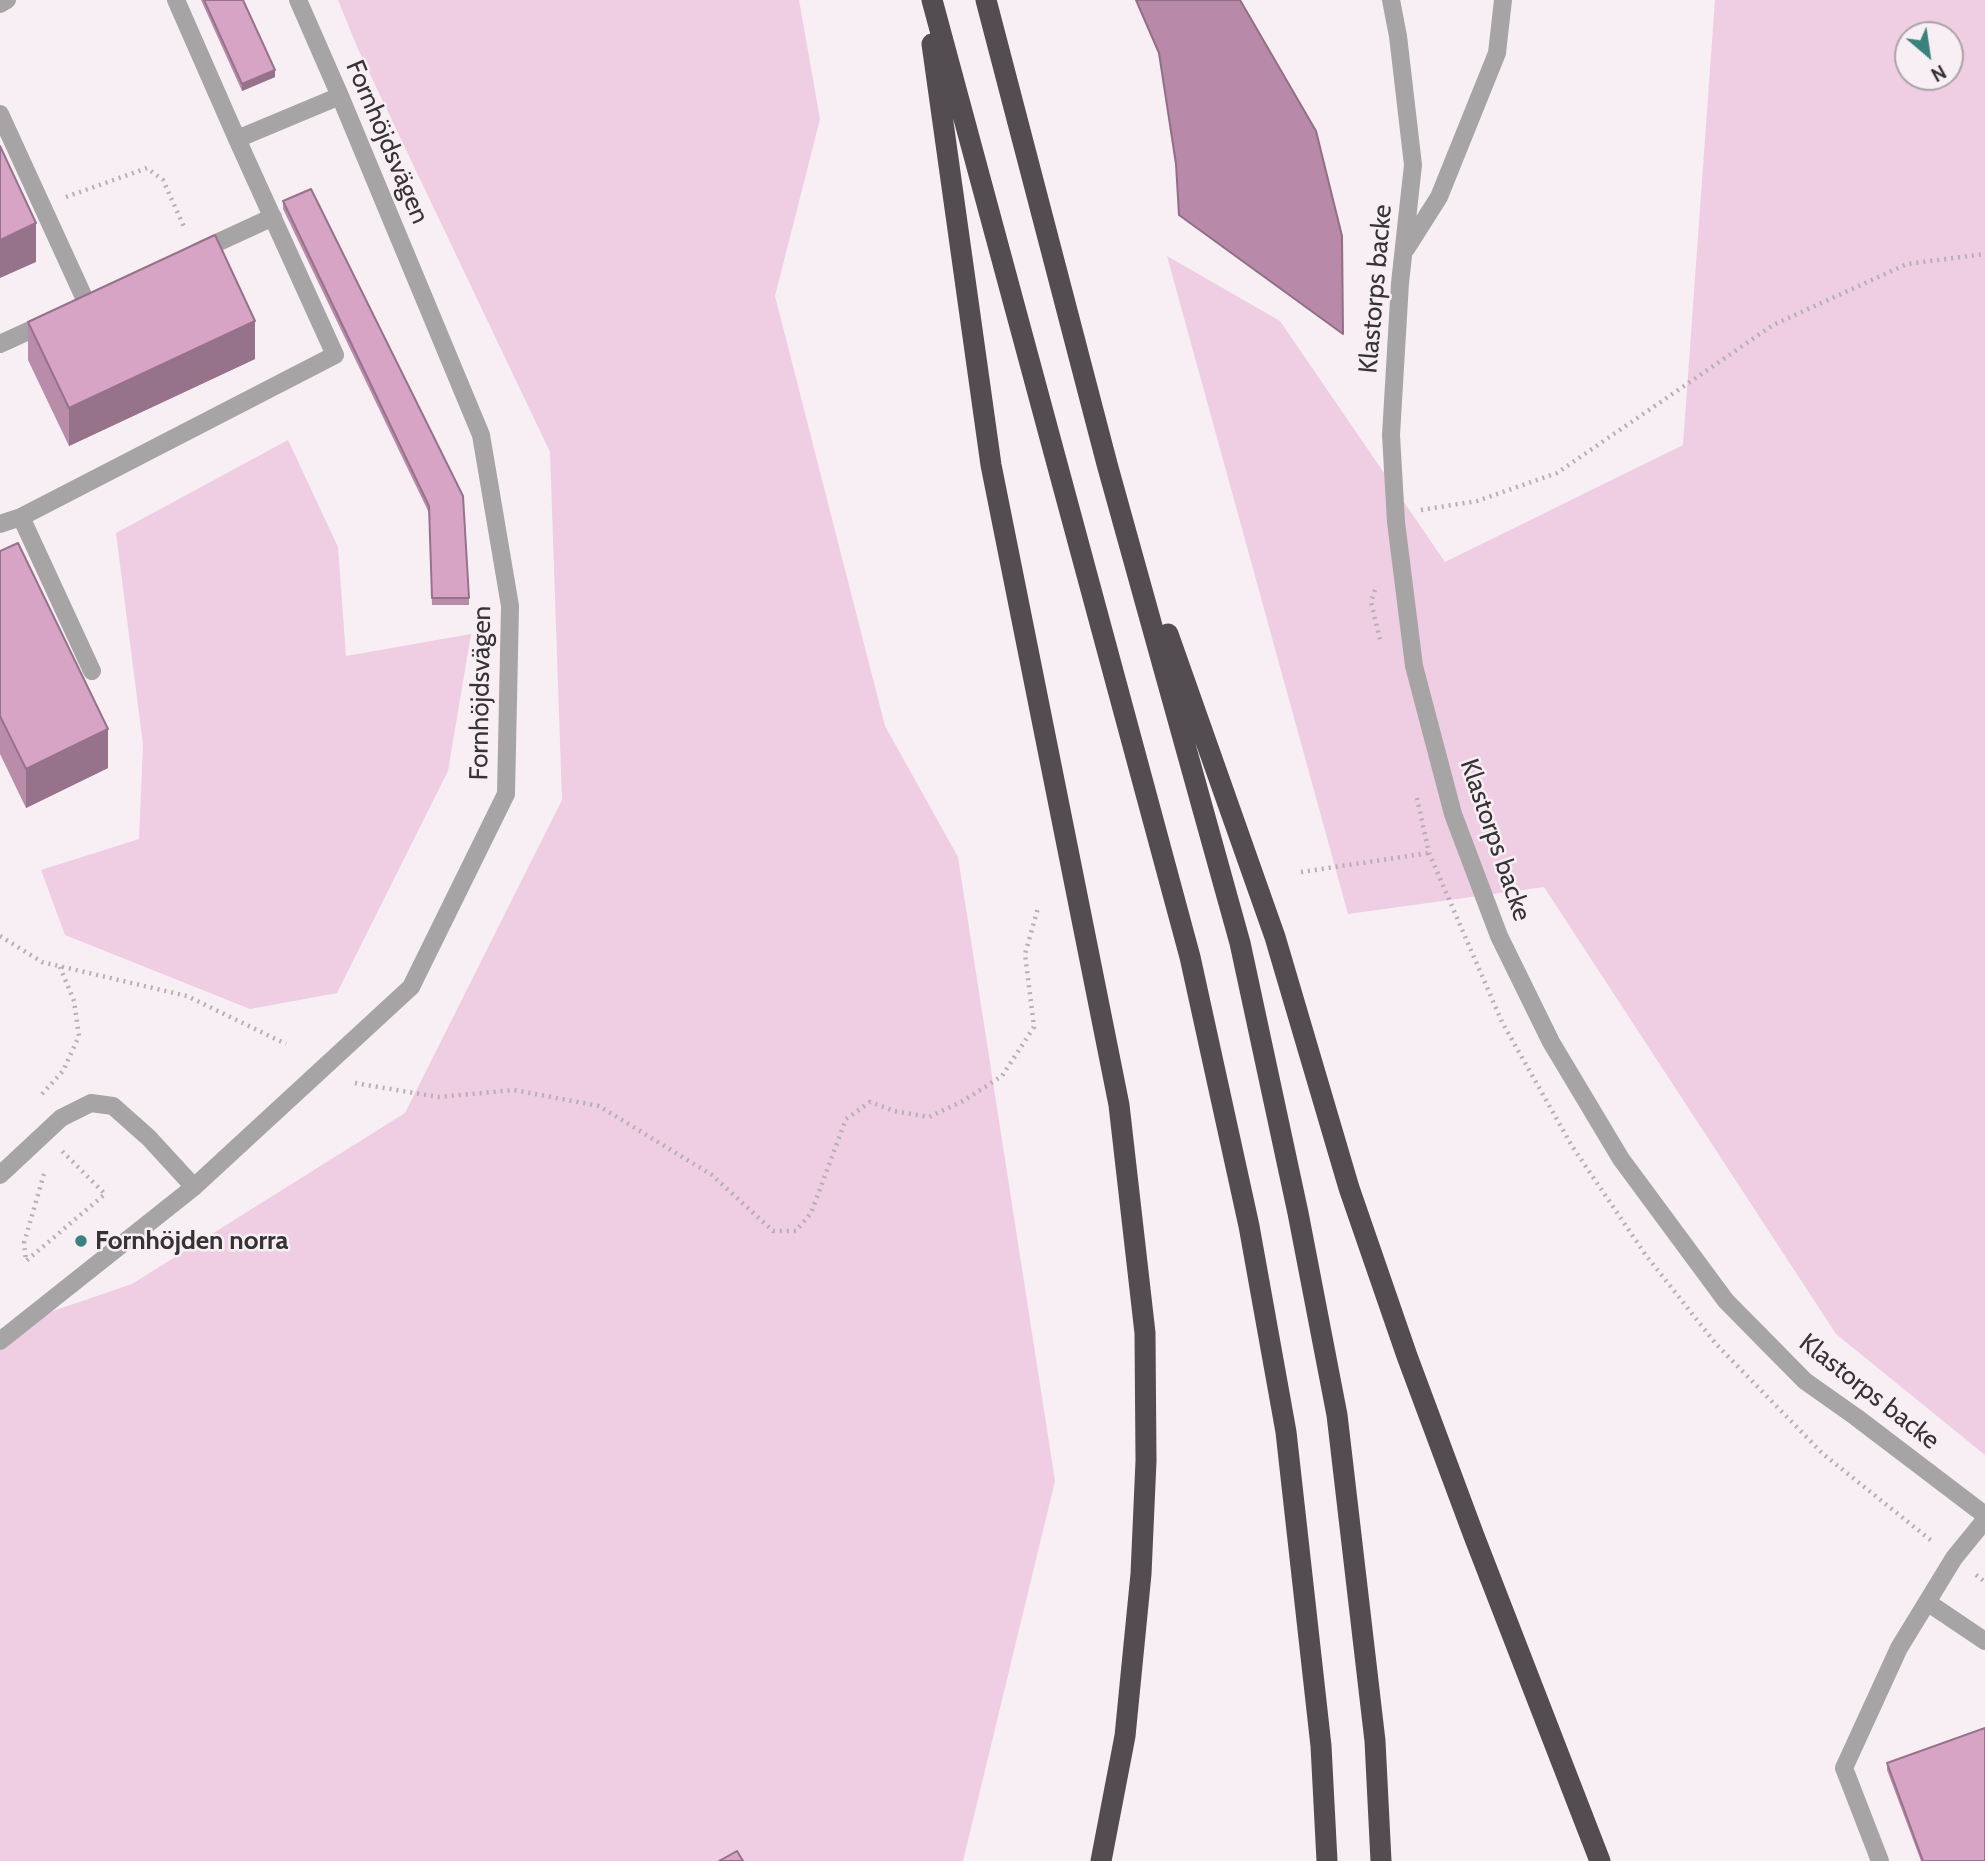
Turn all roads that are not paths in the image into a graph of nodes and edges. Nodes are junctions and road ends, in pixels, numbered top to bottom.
1 (7, 0) edge
2 (176, 0) edge
3 (298, 0) edge
4 (926, 0) edge
5 (932, 0) edge
6 (986, 0) edge
7 (1391, 0) edge
8 (1503, 0) edge
9 (0, 4) edge
10 (340, 96) junction
11 (0, 114) edge
12 (237, 139) junction
13 (273, 217) junction
14 (1404, 252) junction
15 (189, 256) edge
16 (0, 344) edge
17 (1107, 464) junction
18 (21, 517) junction
19 (0, 524) edge
20 (92, 671) dead end
21 (0, 1175) edge
22 (194, 1187) junction
23 (0, 1341) edge
24 (1985, 1518) edge
25 (1927, 1602) dead end
26 (1985, 1641) edge
27 (1101, 1861) edge
28 (1327, 1861) edge
29 (1381, 1861) edge
30 (1600, 1861) edge
31 (1880, 1861) edge

1 - 9 street
2 - 12 street
3 - 10 street, Fornhöjdsvägen
4 - 27 highway
5 - 28 highway
6 - 17 highway
7 - 14 street, Klastorps backe
8 - 14 street
10 - 12 street
10 - 22 street, Fornhöjdsvägen
11 - 16 street
12 - 13 street
13 - 15 street
13 - 18 street
14 - 24 street, Klastorps backe
17 - 29 highway
17 - 30 highway
18 - 19 street
18 - 20 street
21 - 22 street
22 - 23 street, Fornhöjdsvägen
24 - 31 street
25 - 26 street

